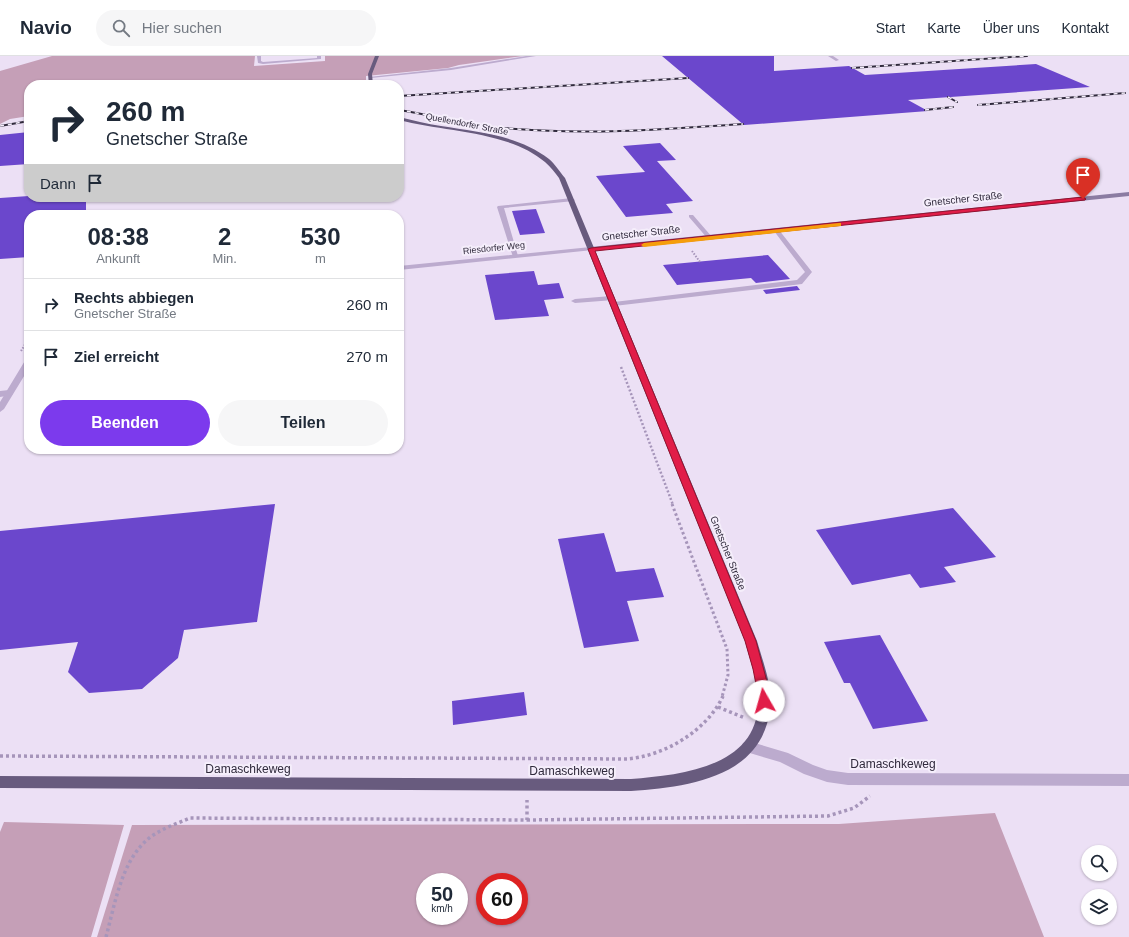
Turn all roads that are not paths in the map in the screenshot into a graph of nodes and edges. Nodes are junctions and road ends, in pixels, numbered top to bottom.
1 (259, 56) edge
2 (319, 56) edge
3 (377, 56) edge
4 (534, 56) edge
5 (830, 56) edge
6 (837, 60) dead end
7 (370, 77) junction
8 (370, 80) edge
9 (404, 119) edge
10 (1129, 194) edge
11 (572, 200) junction
12 (691, 216) dead end
13 (777, 231) junction
14 (710, 238) junction
15 (591, 249) junction
16 (515, 256) junction
17 (404, 267) edge
18 (575, 301) dead end
19 (612, 301) junction
20 (24, 369) edge
21 (0, 394) edge
22 (9, 394) junction
23 (0, 409) edge
24 (748, 747) junction
25 (1129, 780) edge
26 (0, 782) edge

1 - 2 street
3 - 7 main road
4 - 7 street
5 - 6 street
7 - 8 main road
9 - 11 main road, Quellendorfer Straße
10 - 13 main road, Gnetscher Straße
11 - 15 main road, Quellendorfer Straße
11 - 16 street
12 - 14 street
13 - 14 main road, Gnetscher Straße
13 - 19 street
14 - 15 main road, Gnetscher Straße
15 - 16 street, Riesdorfer Weg
15 - 19 main road, Gnetscher Straße
16 - 17 street, Riesdorfer Weg
18 - 19 street
19 - 24 main road, Gnetscher Straße
20 - 22 street
21 - 22 street
22 - 23 street
24 - 25 street, Damaschkeweg
24 - 26 main road, Damaschkeweg

